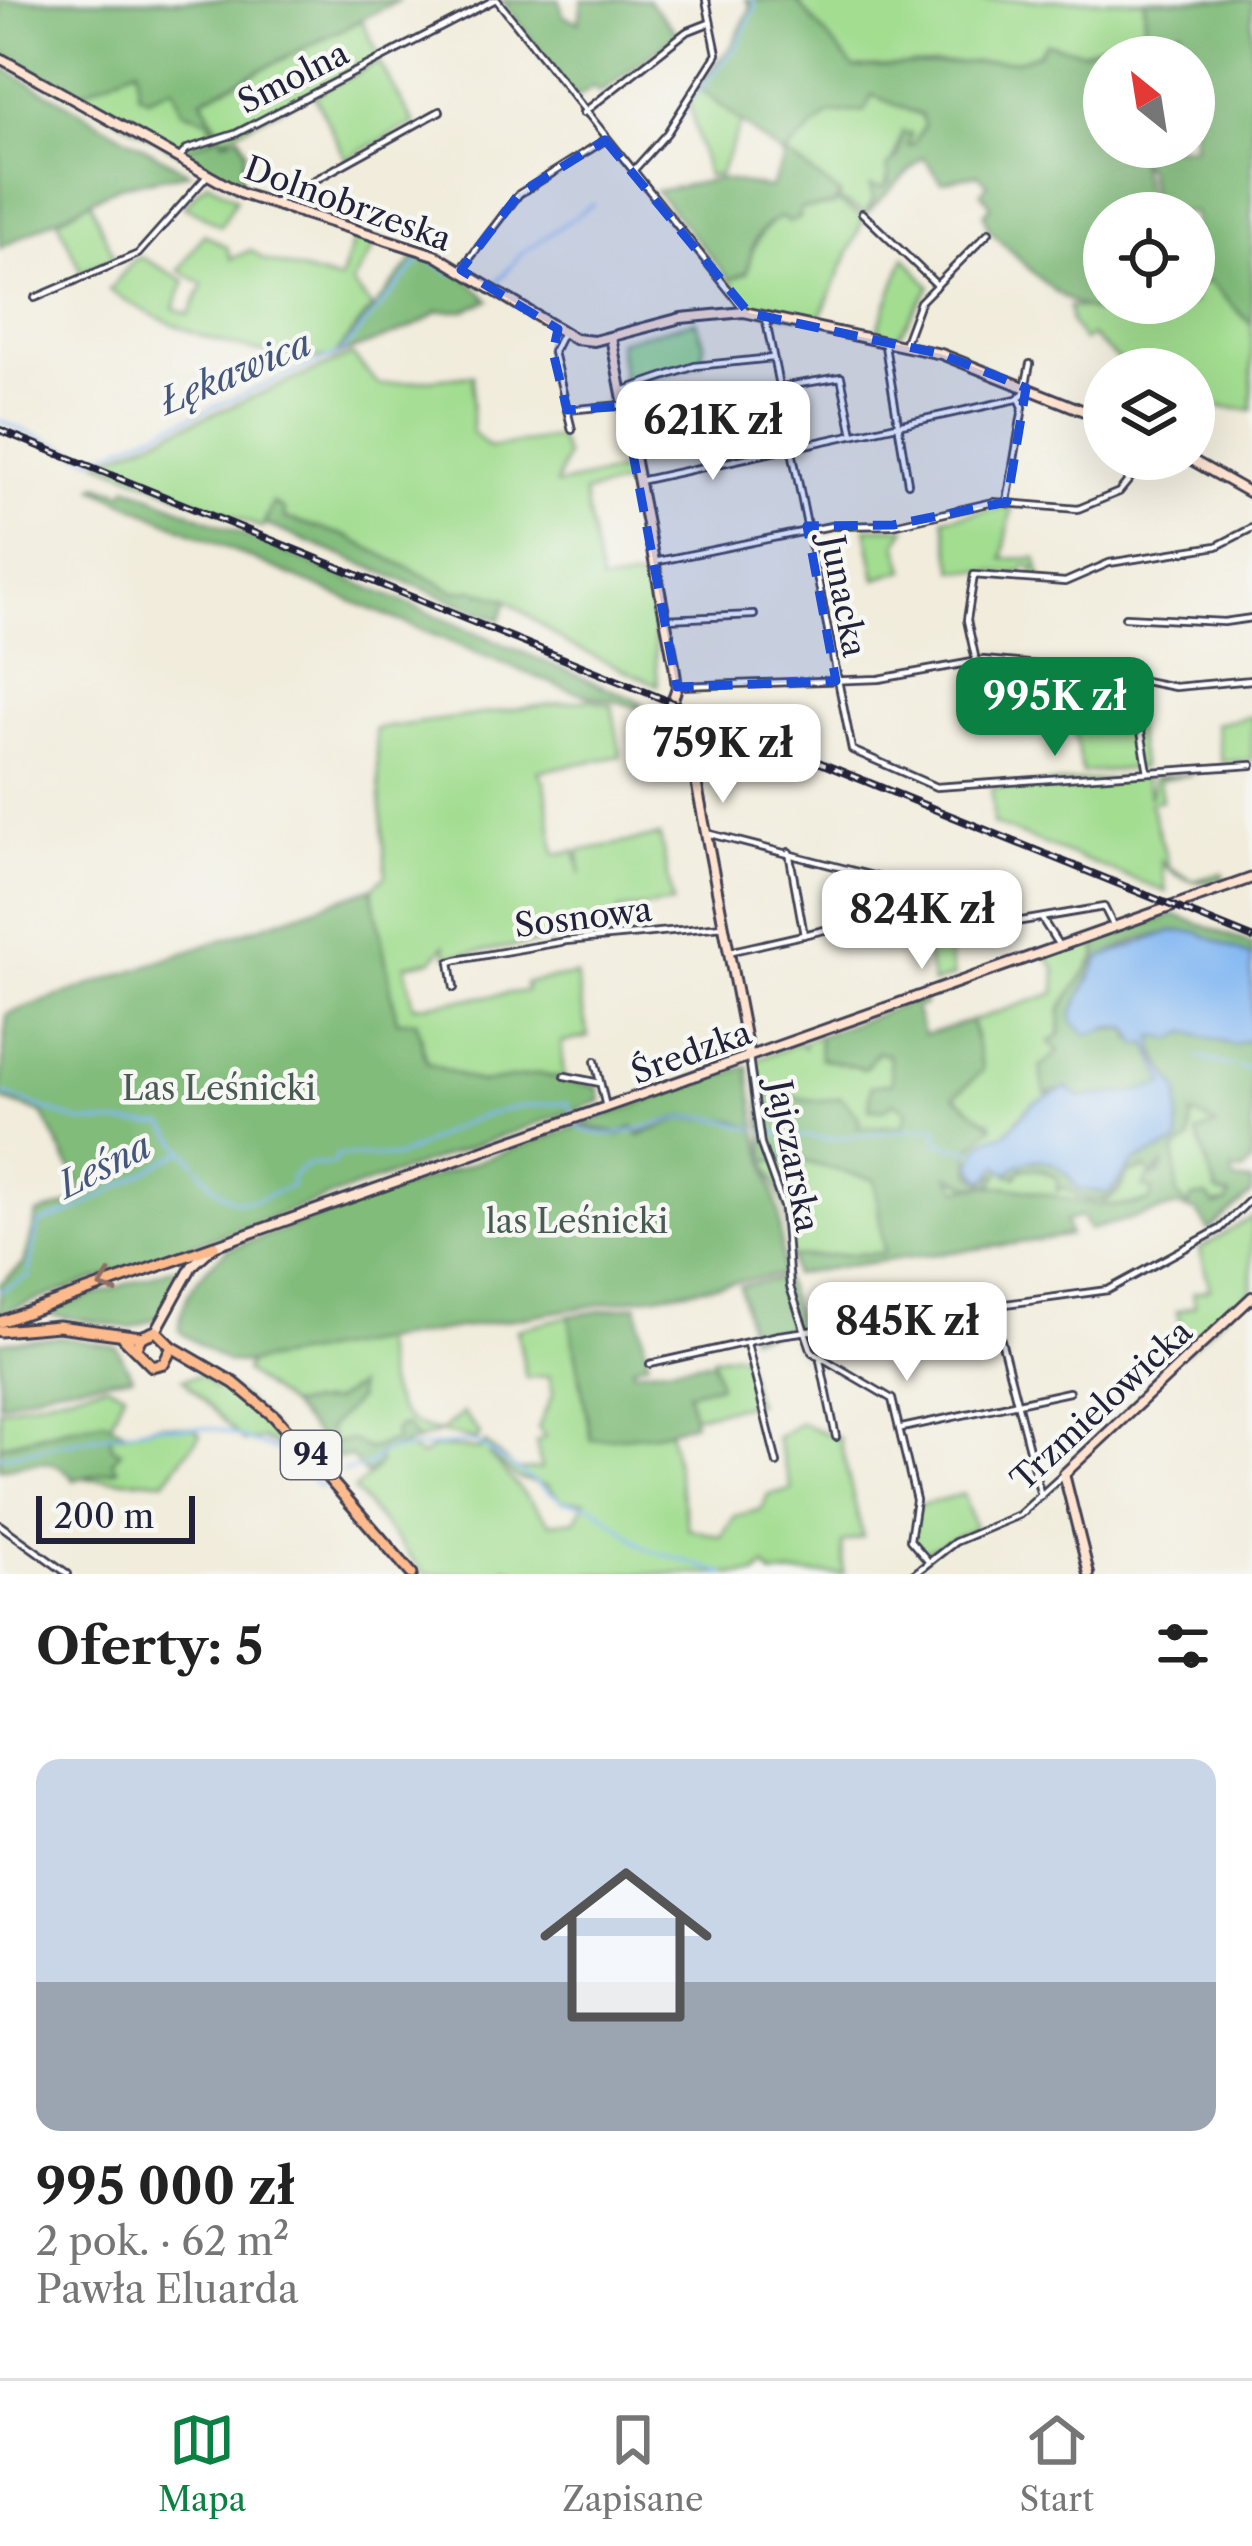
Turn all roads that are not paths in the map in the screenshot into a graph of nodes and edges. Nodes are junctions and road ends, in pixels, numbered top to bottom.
1 (496, 0) edge
2 (706, 0) edge
3 (711, 22) junction
4 (0, 58) edge
5 (440, 111) dead end
6 (583, 113) junction
7 (604, 140) junction
8 (178, 159) junction
9 (633, 171) junction
10 (208, 175) junction
11 (272, 206) junction
12 (862, 213) dead end
13 (989, 232) dead end
14 (460, 270) junction
15 (937, 285) junction
16 (35, 298) dead end
17 (744, 312) junction
18 (765, 316) junction
19 (562, 332) junction
20 (610, 337) junction
21 (884, 340) junction
22 (904, 345) junction
23 (772, 358) junction
24 (1030, 364) dead end
25 (779, 387) junction
26 (1026, 388) junction
27 (622, 391) junction
28 (1019, 398) junction
29 (624, 405) junction
30 (567, 410) junction
31 (1083, 411) edge
32 (897, 425) junction
33 (572, 430) dead end
34 (853, 434) junction
35 (790, 447) junction
36 (1215, 473) edge
37 (1129, 480) edge
38 (638, 481) junction
39 (908, 483) dead end
40 (1252, 494) edge
41 (1007, 502) junction
42 (1252, 528) edge
43 (807, 531) junction
44 (654, 562) junction
45 (754, 615) dead end
46 (1125, 617) dead end
47 (1252, 618) edge
48 (665, 620) junction
49 (976, 662) junction
50 (1132, 679) junction
51 (1252, 680) edge
52 (836, 681) junction
53 (677, 687) junction
54 (1252, 765) edge
55 (1148, 772) junction
56 (706, 833) junction
57 (789, 852) junction
58 (1252, 878) edge
59 (959, 898) junction
60 (1042, 919) junction
61 (723, 926) junction
62 (1114, 927) junction
63 (804, 935) junction
64 (1059, 946) junction
65 (728, 952) junction
66 (454, 988) dead end
67 (749, 1057) junction
68 (596, 1060) dead end
69 (565, 1076) dead end
70 (600, 1083) junction
71 (606, 1107) junction
72 (1252, 1198) edge
73 (214, 1246) junction
74 (1252, 1297) edge
75 (992, 1305) junction
76 (171, 1311) junction
77 (0, 1326) edge
78 (156, 1331) junction
79 (807, 1331) junction
80 (119, 1334) junction
81 (141, 1336) junction
82 (747, 1344) junction
83 (136, 1348) junction
84 (169, 1348) junction
85 (820, 1360) junction
86 (650, 1364) dead end
87 (1070, 1392) dead end
88 (1016, 1405) junction
89 (902, 1428) junction
90 (836, 1438) dead end
91 (777, 1463) dead end
92 (1064, 1474) junction
93 (1041, 1496) junction
94 (0, 1525) edge
95 (928, 1561) junction
96 (68, 1574) edge
97 (412, 1574) edge
98 (914, 1574) edge
99 (1089, 1574) edge

1 - 6 street
1 - 8 street, Smolna
2 - 3 street
3 - 6 street
3 - 9 street
4 - 8 street, Dolnobrzeska
5 - 11 street
6 - 7 street
7 - 9 street
7 - 14 street
8 - 10 street, Dolnobrzeska
9 - 17 street
10 - 11 street, Dolnobrzeska
10 - 16 street
11 - 14 street, Dolnobrzeska
12 - 15 street
13 - 15 street
14 - 19 street, Dolnobrzeska
15 - 22 street
17 - 18 street, Dolnobrzeska
17 - 20 street, Dolnobrzeska
18 - 21 street, Dolnobrzeska
18 - 23 street, Junacka
19 - 20 street, Dolnobrzeska
19 - 30 street
20 - 27 street
21 - 22 street, Dolnobrzeska
21 - 32 street
22 - 26 street, Dolnobrzeska
23 - 25 street, Junacka
23 - 27 street
24 - 26 street
25 - 34 street
25 - 35 street, Junacka
26 - 28 street
26 - 31 street, Dolnobrzeska
27 - 29 street
28 - 32 street
28 - 41 street
29 - 30 street
29 - 38 street
30 - 33 street
32 - 34 street
32 - 39 street
34 - 35 street
35 - 38 street
35 - 43 street, Junacka
36 - 40 street
37 - 41 street
38 - 44 street
41 - 43 street
42 - 49 street
43 - 44 street
43 - 52 street, Junacka
44 - 48 street
45 - 48 street
46 - 47 street
48 - 53 street
49 - 50 street
49 - 52 street
50 - 51 street
50 - 55 street
52 - 53 street
52 - 55 street, Junacka
53 - 56 street
54 - 55 street
56 - 57 street
56 - 61 street
57 - 59 street
57 - 63 street
58 - 62 street, Średzka
59 - 60 street
59 - 63 street
60 - 62 street
60 - 64 street
61 - 65 street
61 - 66 street, Sosnowa
62 - 64 street, Średzka
63 - 65 street
64 - 67 street, Średzka
65 - 67 street
67 - 71 street, Średzka
67 - 79 street, Jajczarska
68 - 70 street
69 - 70 street
70 - 71 street
71 - 73 street, Średzka
72 - 75 street
73 - 76 street
73 -> 77 main road
74 - 92 street, Trzmielowicka
75 - 79 street
75 - 88 street
76 - 78 street
76 - 84 street
77 - 80 main road
78 - 81 main road
78 - 84 main road, 94
79 - 82 street
79 - 85 street, Jajczarska
80 - 81 main road
80 - 83 main road, 94
81 - 83 main road
82 - 86 street
82 - 91 street
83 - 84 main road, 94
84 - 97 main road, 94
85 - 89 street
85 - 90 street, Jajczarska
87 - 88 street
88 - 89 street
88 - 93 street
89 - 95 street
92 - 93 street, Trzmielowicka
92 - 99 street
93 - 95 street, Trzmielowicka
94 - 96 street
95 - 98 street, Trzmielowicka

